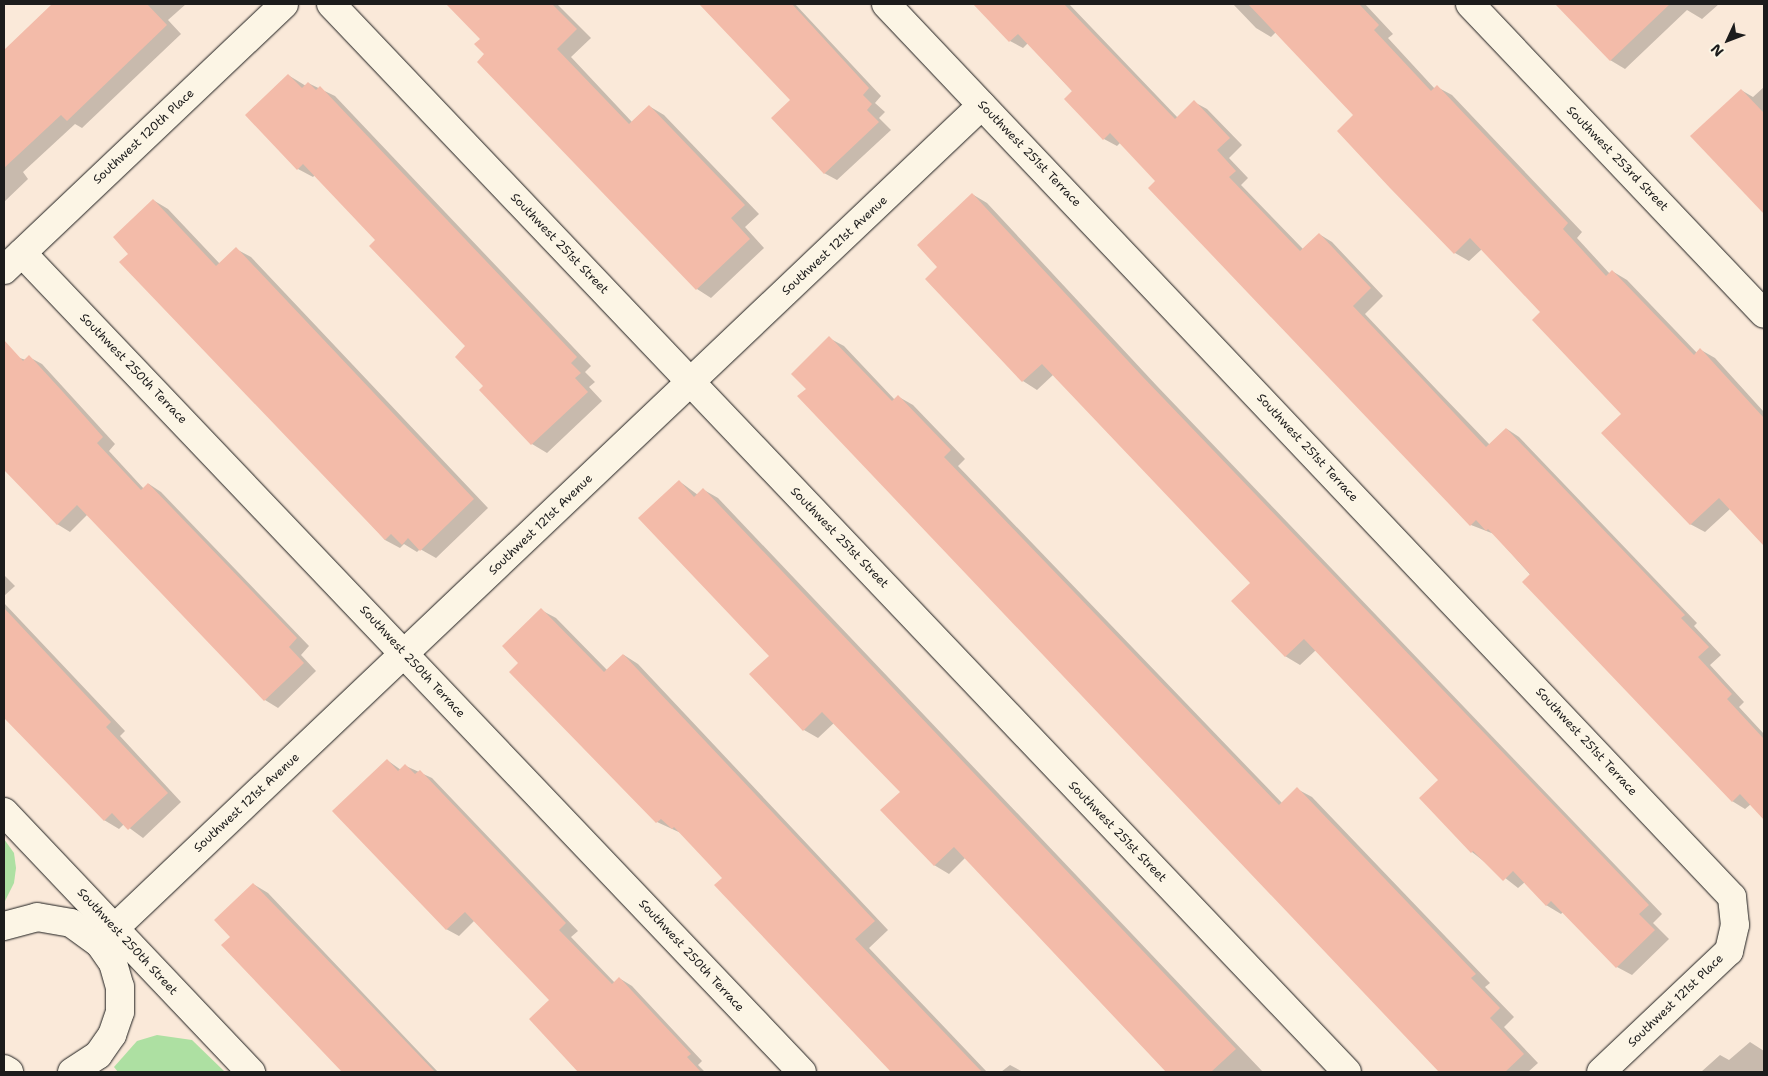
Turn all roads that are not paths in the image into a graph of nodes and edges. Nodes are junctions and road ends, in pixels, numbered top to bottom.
1 (284, 4) edge
2 (330, 4) edge
3 (886, 4) edge
4 (1470, 4) edge
5 (982, 105) junction
6 (13, 262) edge
7 (1763, 311) edge
8 (690, 383) junction
9 (405, 655) junction
10 (4, 812) edge
11 (1728, 892) joint
12 (4, 926) edge
13 (107, 936) junction
14 (4, 1069) edge
15 (10, 1072) edge
16 (72, 1072) edge
17 (251, 1072) edge
18 (802, 1072) edge
19 (1346, 1072) edge
20 (1601, 1072) edge

1 - 6 street, Southwest 120th Place
2 - 8 street, Southwest 251st Street
3 - 5 street, Southwest 251st Terrace
4 - 7 street, Southwest 253rd Street
5 - 8 street, Southwest 121st Avenue
5 - 11 street, Southwest 251st Terrace
6 - 9 street, Southwest 250th Terrace
8 - 9 street, Southwest 121st Avenue
8 - 19 street, Southwest 251st Street
9 - 13 street, Southwest 121st Avenue
9 - 18 street, Southwest 250th Terrace
10 - 13 street, Southwest 250th Street
11 - 20 street, Southwest 121st Place
12 - 13 street
13 - 16 street
13 - 17 street, Southwest 250th Street
14 - 15 street

